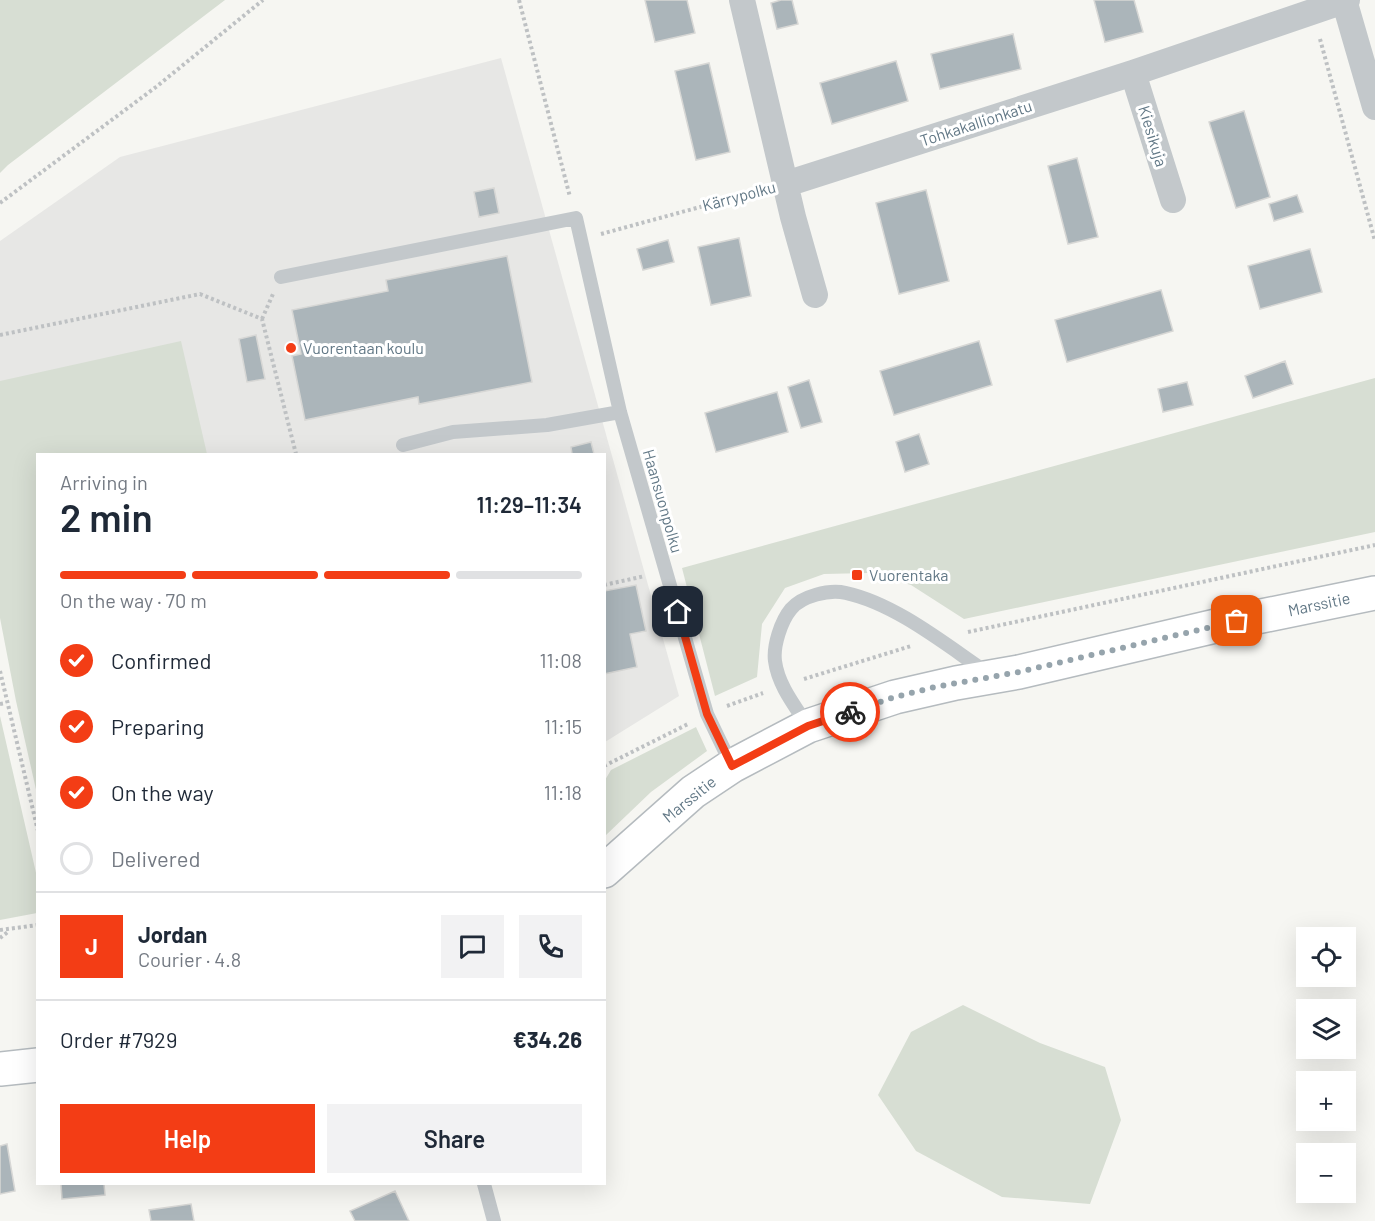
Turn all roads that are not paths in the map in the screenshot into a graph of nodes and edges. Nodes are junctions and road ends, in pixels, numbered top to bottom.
1 (741, 0) edge
2 (1345, 0) edge
3 (1133, 73) junction
4 (1375, 107) edge
5 (786, 184) junction
6 (1173, 200) dead end
7 (281, 277) dead end
8 (815, 295) dead end
9 (620, 411) junction
10 (403, 446) dead end
11 (1375, 593) edge
12 (993, 676) junction
13 (808, 726) junction
14 (732, 766) junction
15 (606, 869) edge
16 (36, 1065) edge
17 (0, 1069) edge
18 (484, 1185) edge
19 (494, 1221) edge

1 - 5 street
2 - 3 street, Tohkakallionkatu
2 - 4 street, Tohkakallionkatu
3 - 5 street, Tohkakallionkatu
3 - 6 street, Kiesikuja
5 - 8 street, Kärrypolku
7 - 9 lane, Haansuonpolku
9 - 10 lane
9 - 14 lane, Haansuonpolku
11 - 12 main road, Marssitie
12 - 13 main road, Marssitie
12 - 13 lane
13 - 14 main road, Marssitie
14 - 15 main road, Marssitie
16 - 17 main road
18 - 19 lane

